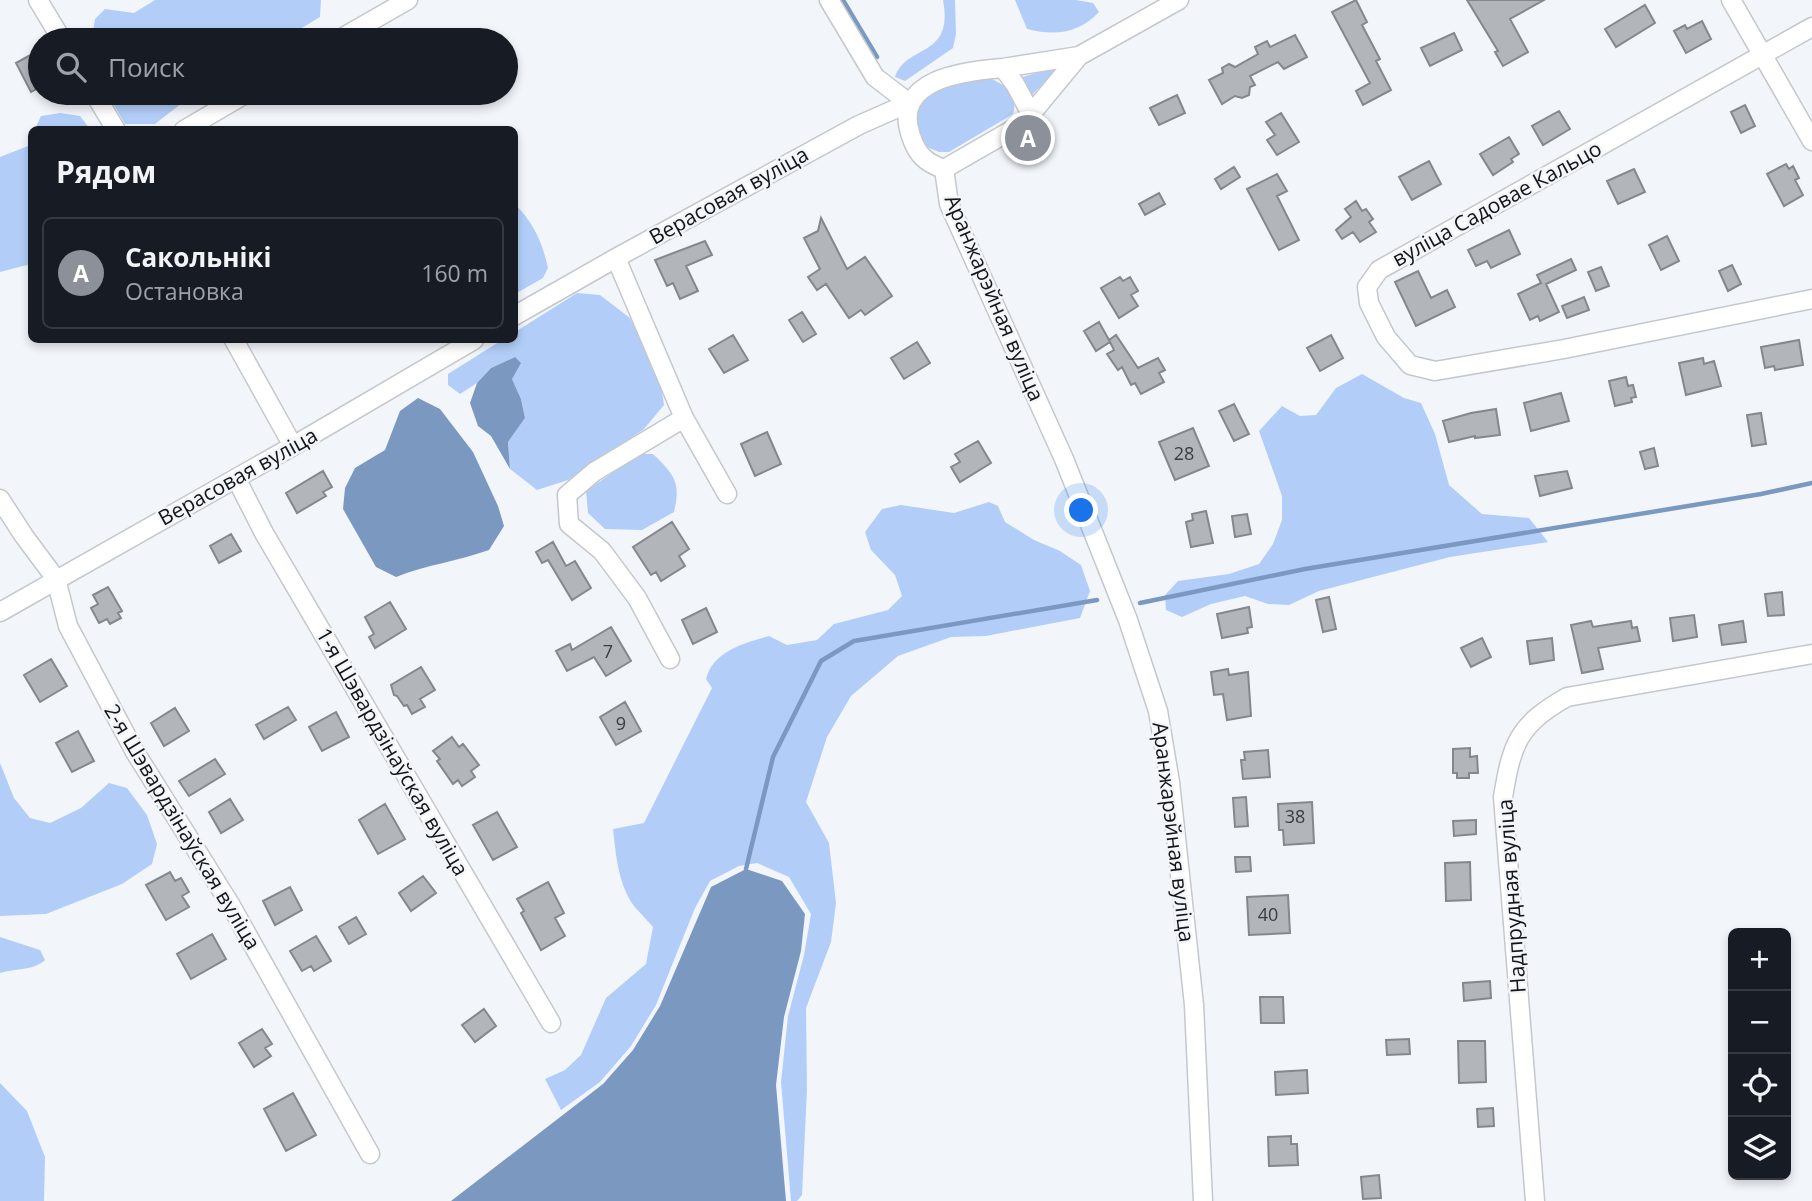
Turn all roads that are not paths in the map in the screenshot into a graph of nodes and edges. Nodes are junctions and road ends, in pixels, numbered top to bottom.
1 (38, 0) edge
2 (408, 0) edge
3 (829, 0) edge
4 (1179, 0) edge
5 (1731, 0) edge
6 (1812, 27) edge
7 (55, 28) edge
8 (359, 28) edge
9 (1764, 55) junction
10 (1079, 56) junction
11 (1003, 68) junction
12 (909, 103) junction
13 (101, 105) edge
14 (227, 105) edge
15 (1031, 114) junction
16 (114, 126) edge
17 (191, 126) edge
18 (1812, 141) edge
19 (944, 169) junction
20 (616, 258) junction
21 (1812, 299) edge
22 (518, 314) edge
23 (236, 343) edge
24 (469, 343) edge
25 (684, 418) junction
26 (293, 446) junction
27 (236, 478) junction
28 (727, 494) dead end
29 (0, 499) edge
30 (56, 579) junction
31 (0, 612) edge
32 (1812, 654) edge
33 (670, 659) dead end
34 (551, 1023) dead end
35 (370, 1154) dead end
36 (1203, 1201) edge
37 (1535, 1201) edge

1 - 7 street
2 - 8 street
3 - 12 street
4 - 10 street, Верасовая вуліца
5 - 9 street
6 - 9 street, вуліца Садовае Кальцо
9 - 18 street
9 - 21 street, вуліца Садовае Кальцо
10 - 11 street, Верасовая вуліца
10 - 15 street, Верасовая вуліца
11 - 12 street, Верасовая вуліца
11 - 15 street
12 - 19 street
12 - 20 street, Верасовая вуліца
13 - 16 street
14 - 17 street
15 - 19 street, Верасовая вуліца
19 - 36 street, Аранжарэйная вуліца
20 - 22 street, Верасовая вуліца
20 - 25 street
23 - 26 street
24 - 26 street, Верасовая вуліца
25 - 28 street
25 - 33 street
26 - 27 street, Верасовая вуліца
27 - 30 street, Верасовая вуліца
27 - 34 street, 1-я Шэвардзінаўская вуліца
29 - 30 street, 2-я Шэвардзінаўская вуліца
30 - 31 street, Верасовая вуліца
30 - 35 street, 2-я Шэвардзінаўская вуліца
32 - 37 street, Надпрудная вуліца

